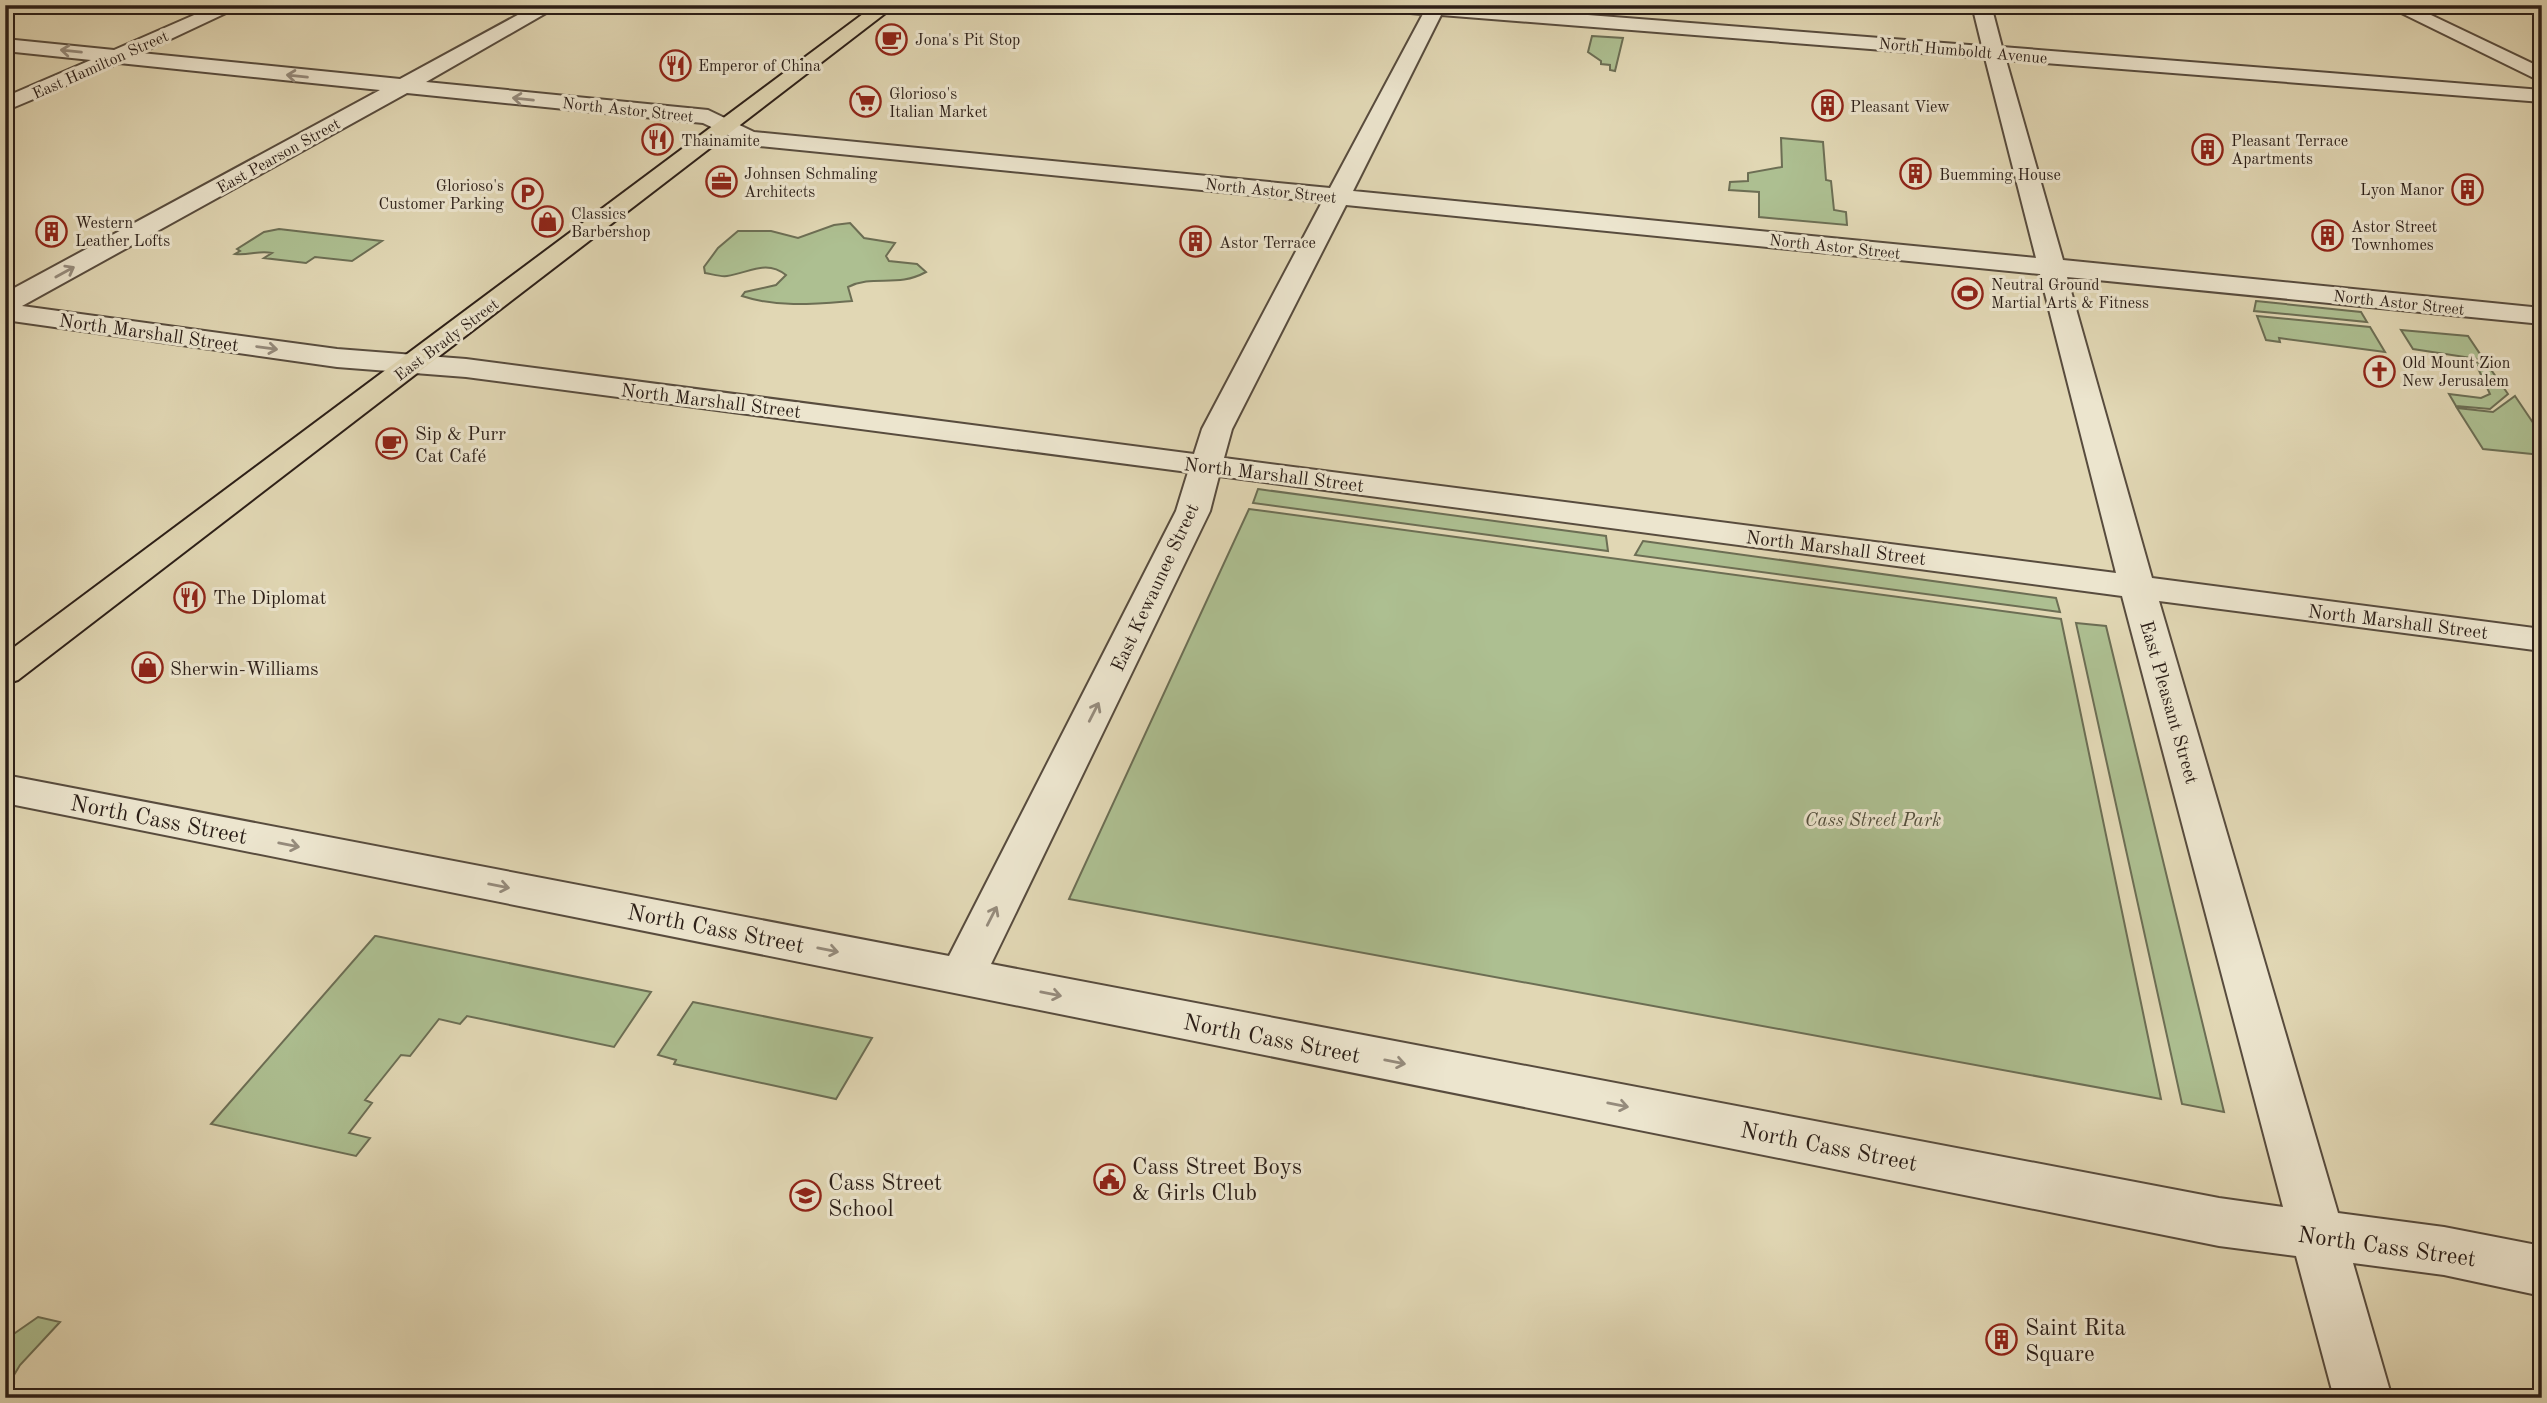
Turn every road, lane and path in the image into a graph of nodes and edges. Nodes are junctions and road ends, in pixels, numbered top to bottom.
1 (234, 5) edge
2 (551, 5) edge
3 (887, 5) edge
4 (1385, 5) edge
5 (1981, 5) edge
6 (2394, 5) edge
7 (1435, 9) junction
8 (5, 45) edge
9 (1993, 53) junction
10 (114, 57) junction
11 (2542, 76) edge
12 (402, 87) junction
13 (2542, 96) edge
14 (5, 105) edge
15 (727, 126) junction
16 (1338, 196) junction
17 (2052, 267) junction
18 (5, 304) edge
19 (5, 312) edge
20 (2542, 316) edge
21 (416, 362) junction
22 (1205, 465) junction
23 (2137, 587) junction
24 (2542, 640) edge
25 (5, 672) edge
26 (5, 789) edge
27 (961, 977) junction
28 (2319, 1236) junction
29 (2542, 1270) edge
30 (2363, 1398) edge

1 - 10 street, East Hamilton Street
2 - 12 street, East Pearson Street
3 - 15 main road, East Brady Street
4 - 7 street, North Humboldt Avenue
5 - 9 street, East Pleasant Street
6 - 11 street
7 - 9 street, North Humboldt Avenue
7 - 16 street, East Kewaunee Street
10 -> 8 street, North Astor Street
9 - 13 street, North Humboldt Avenue
9 - 17 street, East Pleasant Street
12 -> 10 street, North Astor Street
10 - 14 street, East Hamilton Street
15 -> 12 street, North Astor Street
18 -> 12 street, East Pearson Street
15 - 16 street, North Astor Street
15 - 21 main road, East Brady Street
16 - 17 street, North Astor Street
16 - 22 street, East Kewaunee Street
17 - 20 street, North Astor Street
17 - 23 street, East Pleasant Street
19 -> 21 street, North Marshall Street
21 - 22 street, North Marshall Street
21 - 25 main road, East Brady Street
22 - 23 street, North Marshall Street
27 -> 22 street, East Kewaunee Street
23 - 24 street, North Marshall Street
23 - 28 street, East Pleasant Street
26 -> 27 street, North Cass Street
27 -> 28 street, North Cass Street
28 - 29 street, North Cass Street
28 - 30 street, East Pleasant Street

